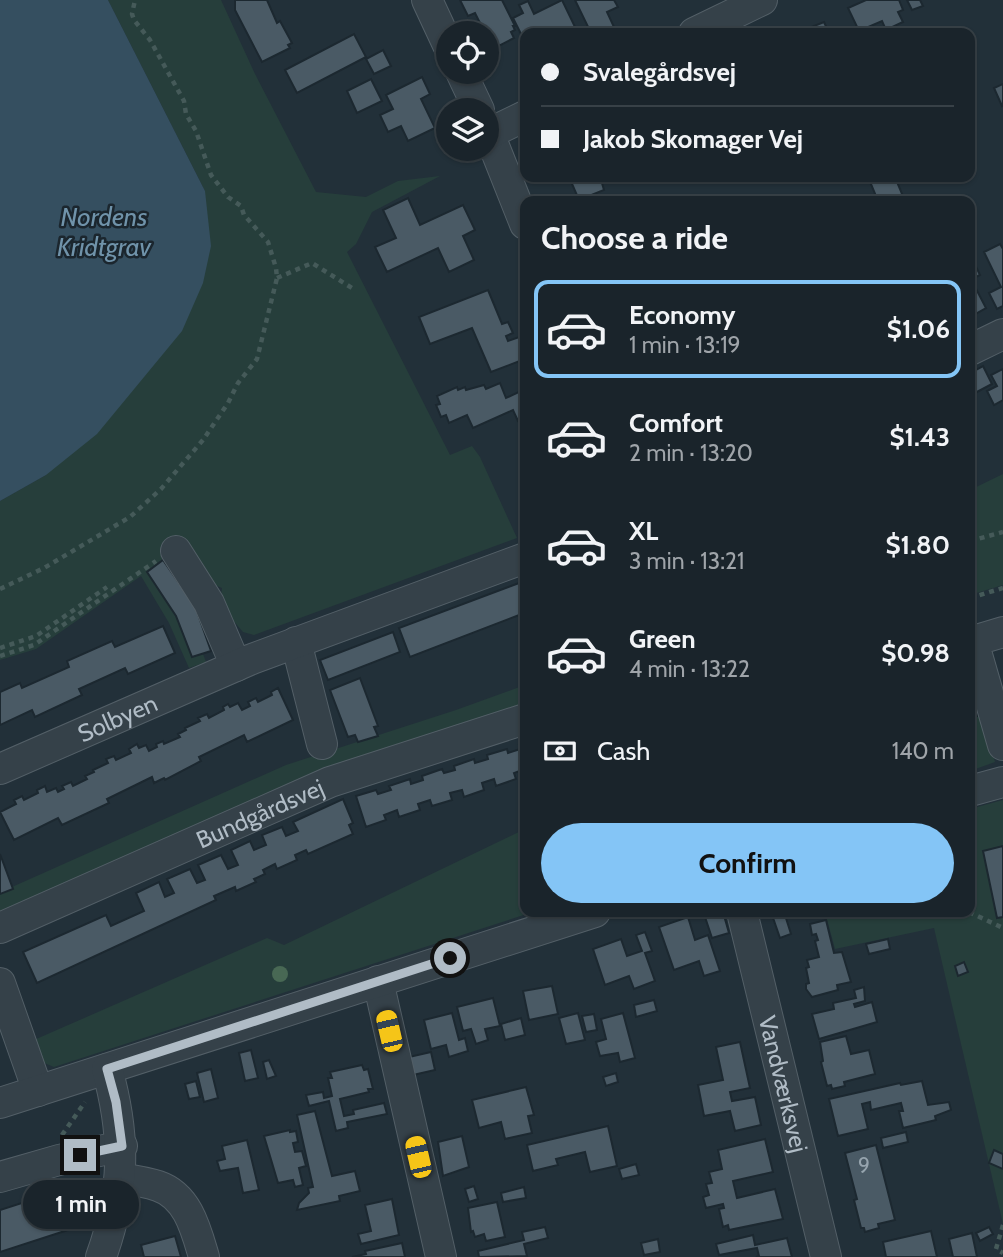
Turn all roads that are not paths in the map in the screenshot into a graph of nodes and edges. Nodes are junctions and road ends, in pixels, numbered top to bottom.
1 (427, 0) edge
2 (762, 0) edge
3 (437, 21) edge
4 (704, 28) edge
5 (520, 117) edge
6 (499, 121) edge
7 (499, 158) edge
8 (520, 211) edge
9 (1003, 334) edge
10 (975, 348) edge
11 (176, 551) road end
12 (520, 560) edge
13 (1003, 632) edge
14 (975, 641) edge
15 (296, 642) junction
16 (975, 645) edge
17 (236, 666) junction
18 (520, 721) edge
19 (322, 744) dead end
20 (1003, 745) edge
21 (0, 769) edge
22 (1003, 782) edge
23 (975, 790) edge
24 (579, 917) edge
25 (743, 917) edge
26 (0, 928) edge
27 (378, 981) junction
28 (0, 984) edge
29 (107, 1069) junction
30 (38, 1091) junction
31 (0, 1103) edge
32 (122, 1146) junction
33 (0, 1177) edge
34 (120, 1178) junction
35 (101, 1257) edge
36 (204, 1257) edge
37 (441, 1257) edge
38 (826, 1257) edge

1 - 3 street
2 - 4 street
5 - 6 street
7 - 8 street
9 - 10 street
11 - 17 street
12 - 15 street, Solbyen
13 - 14 street
15 - 17 street, Solbyen
15 - 19 street
16 - 20 street
17 - 21 street, Solbyen
18 - 26 street, Bundgårdsvej
22 - 23 street
24 - 27 street
25 - 38 street, Vandværksvej
27 - 29 street
27 - 37 street
28 - 30 street
29 - 30 street
29 - 32 street
30 - 31 street
32 - 33 street
32 - 34 street
34 - 35 street
34 - 36 street

